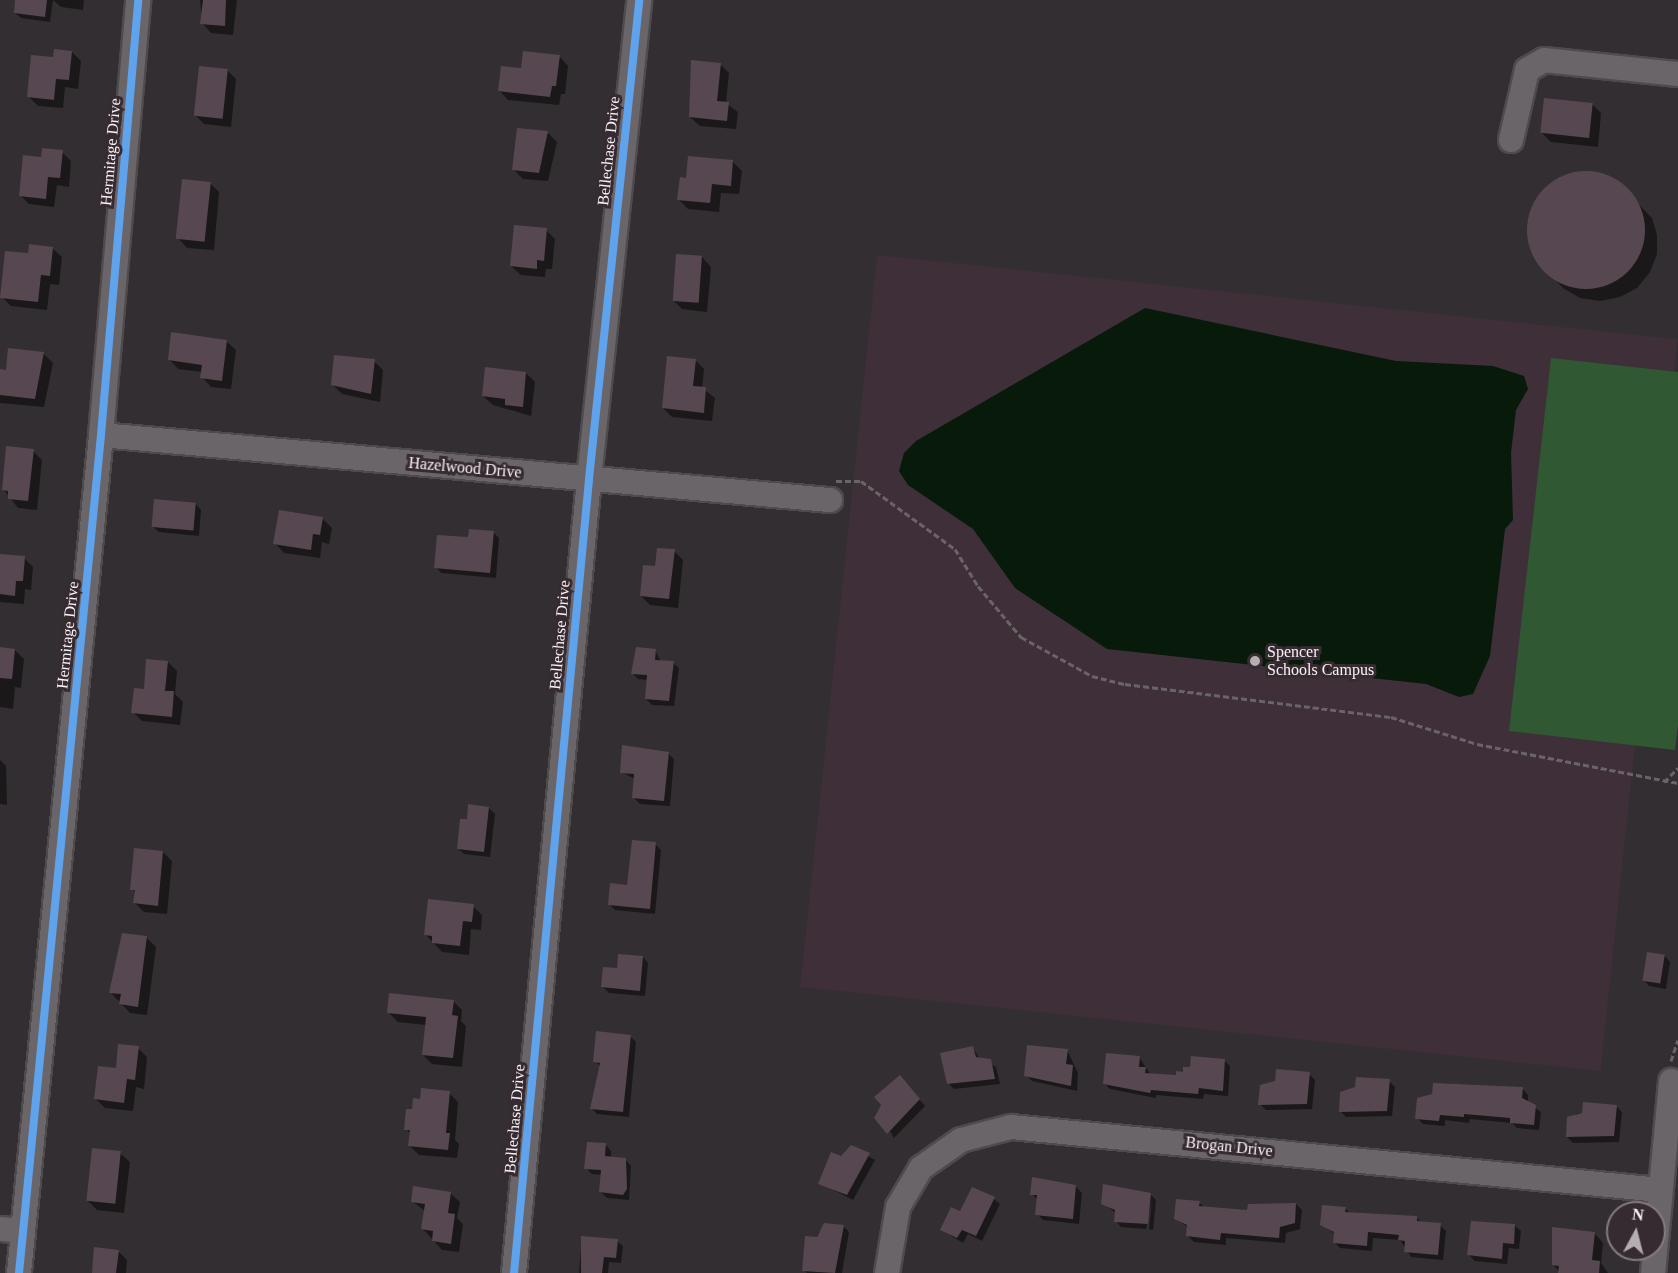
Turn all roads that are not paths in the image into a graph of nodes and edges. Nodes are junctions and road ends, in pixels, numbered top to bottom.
1 (138, 0) edge
2 (639, 0) edge
3 (1678, 74) edge
4 (1510, 140) dead end
5 (101, 435) junction
6 (589, 479) junction
7 (830, 500) road end
8 (1671, 1081) dead end
9 (1660, 1190) junction
10 (11, 1230) edge
11 (19, 1273) edge
12 (514, 1273) edge
13 (887, 1273) edge
14 (1653, 1273) edge

1 - 5 street, Hermitage Drive
2 - 6 street, Bellechase Drive
3 - 4 street
5 - 6 street, Hazelwood Drive
5 - 10 street, Hermitage Drive
6 - 7 street, Hazelwood Drive
6 - 12 street, Bellechase Drive
8 - 9 street
9 - 13 street, Brogan Drive
9 - 14 street
10 - 11 street, Hermitage Drive

